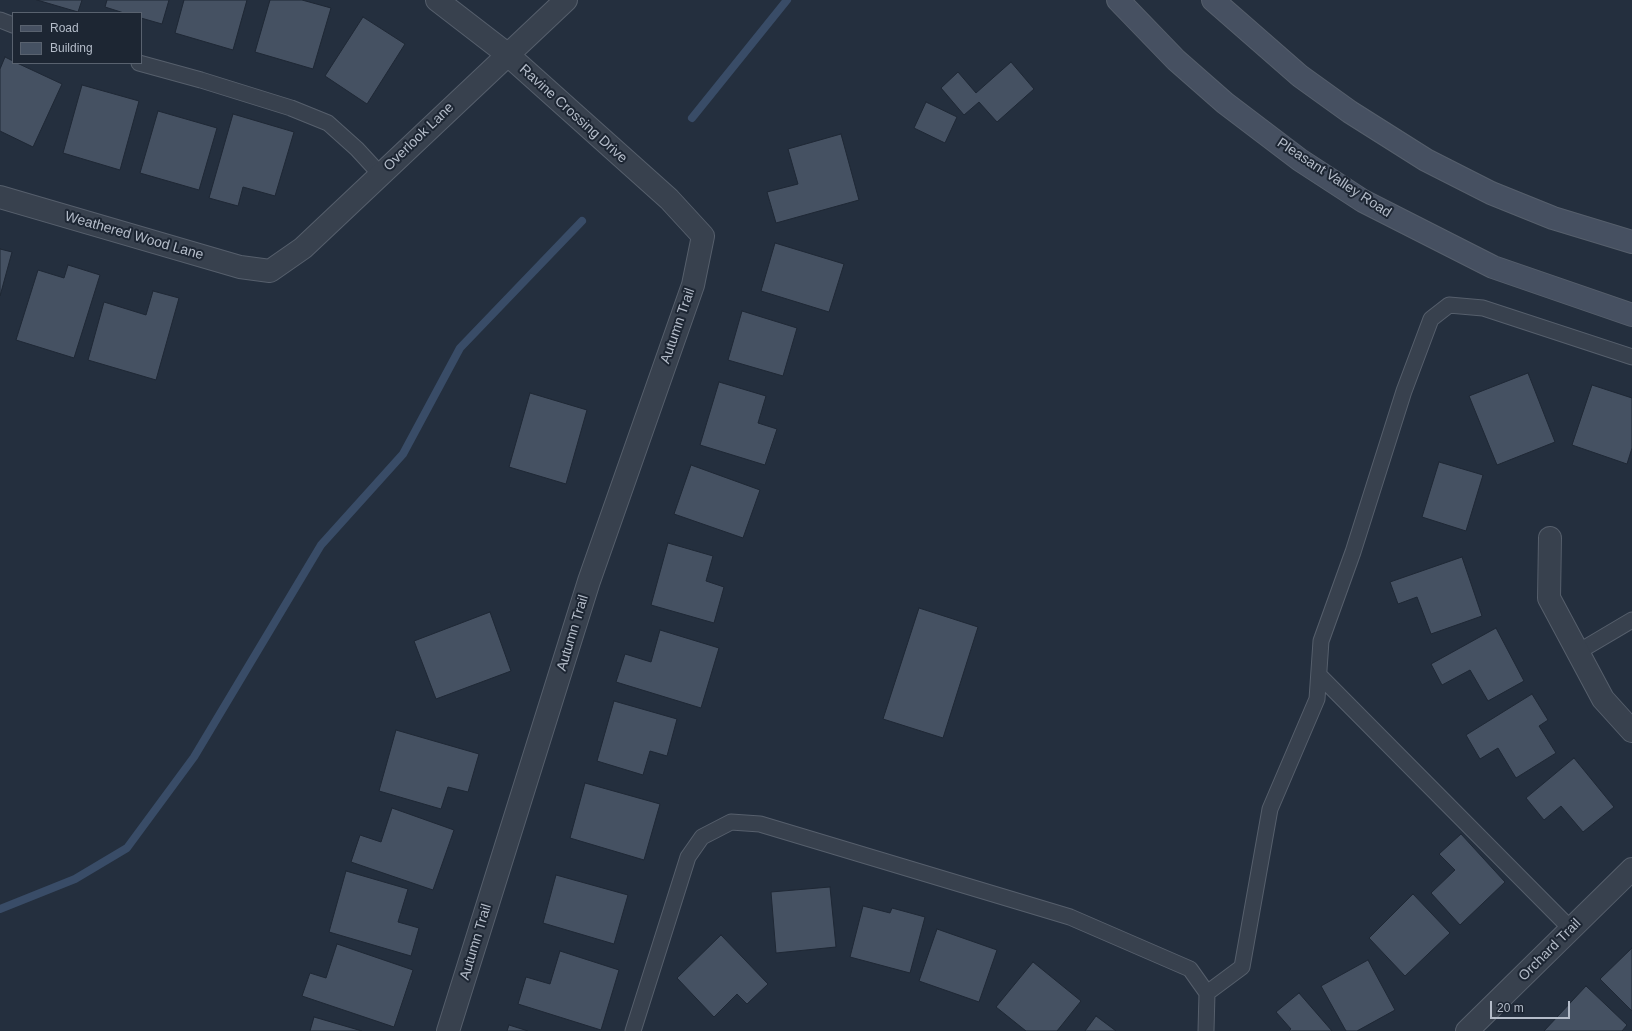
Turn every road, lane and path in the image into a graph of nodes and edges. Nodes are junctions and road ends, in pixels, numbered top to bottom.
1 (437, 0) edge
2 (566, 0) edge
3 (1118, 0) edge
4 (1213, 0) edge
5 (0, 20) edge
6 (12, 25) edge
7 (507, 54) junction
8 (142, 64) edge
9 (380, 174) junction
10 (0, 196) edge
11 (703, 236) joint
12 (1632, 242) edge
13 (270, 271) joint
14 (1632, 315) edge
15 (1632, 357) edge
16 (1550, 538) dead end
17 (1632, 620) edge
18 (1578, 652) junction
19 (1319, 676) junction
20 (1632, 731) edge
21 (1632, 869) edge
22 (1570, 929) junction
23 (1207, 993) junction
24 (448, 1031) edge
25 (633, 1031) edge
26 (1206, 1031) edge
27 (1467, 1031) edge

1 - 7 street, Ravine Crossing Drive
2 - 7 street, Overlook Lane
3 - 14 main road, Pleasant Valley Road
4 - 12 main road
5 - 6 lane
7 - 9 street, Overlook Lane
7 - 11 street, Ravine Crossing Drive
8 - 9 lane
9 - 13 street, Overlook Lane
10 - 13 street, Weathered Wood Lane
11 - 24 street, Autumn Trail
15 - 19 lane
16 - 18 street
17 - 18 lane
18 - 20 street
19 - 22 lane
19 - 23 lane
21 - 22 street, Orchard Trail
22 - 27 street, Orchard Trail
23 - 25 lane
23 - 26 lane

